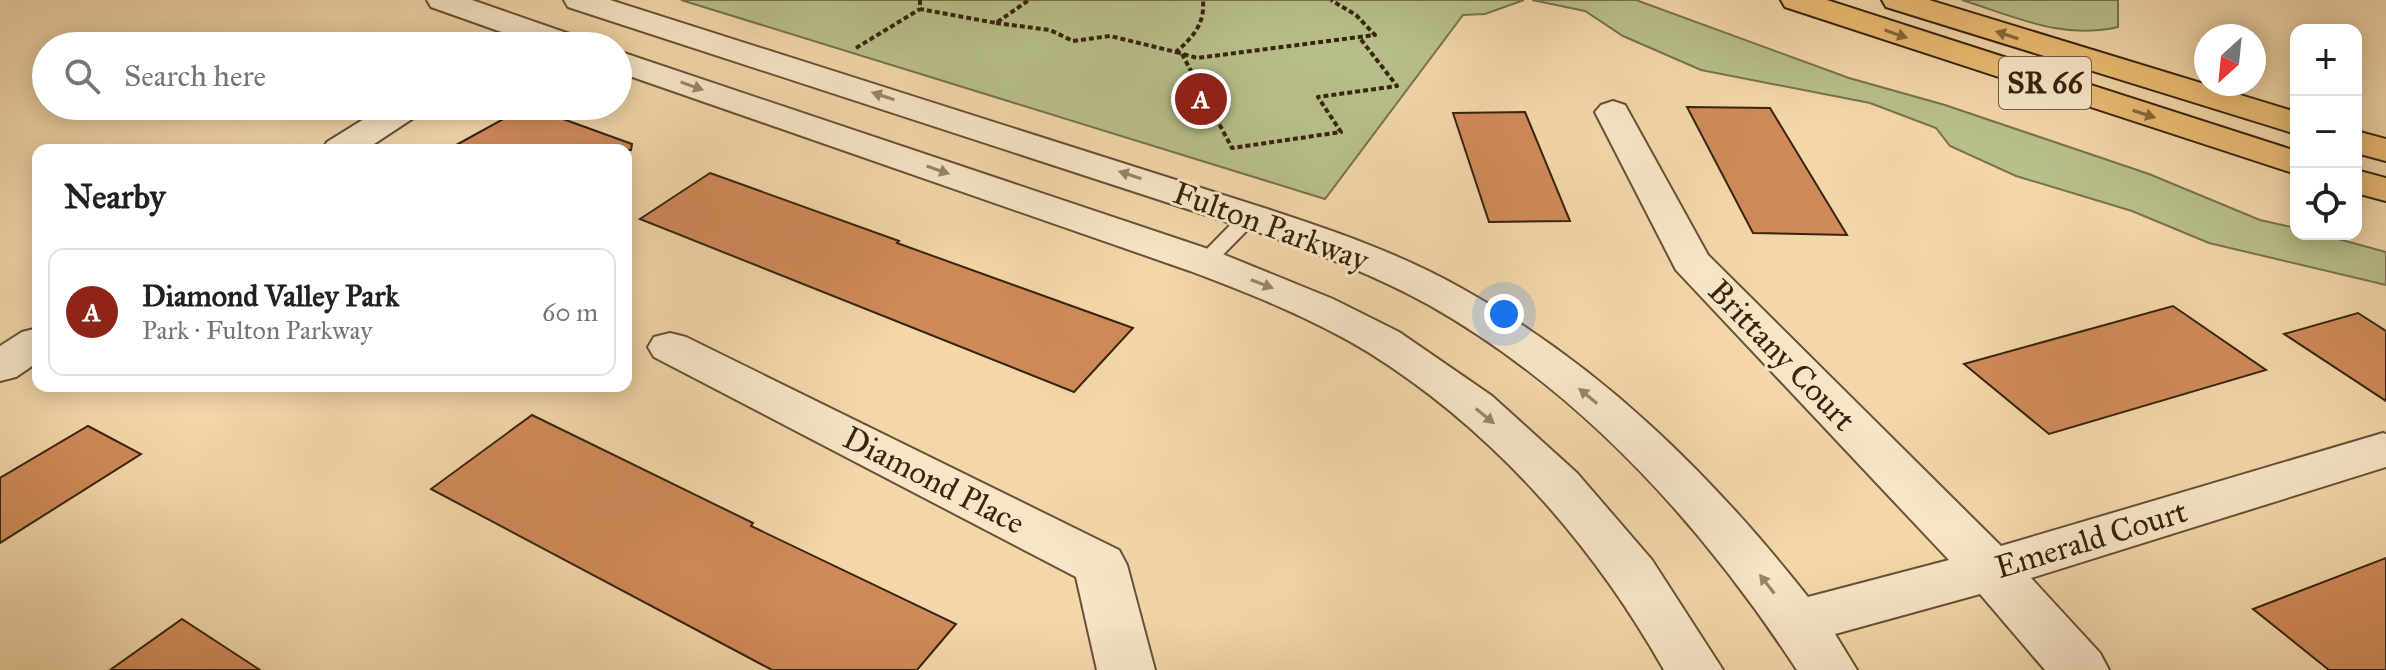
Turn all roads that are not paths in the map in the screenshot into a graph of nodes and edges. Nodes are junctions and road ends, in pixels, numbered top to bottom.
1 (442, 0) edge
2 (580, 0) edge
3 (1796, 0) edge
4 (1897, 0) edge
5 (503, 32) edge
6 (527, 32) edge
7 (632, 66) edge
8 (1613, 112) dead end
9 (387, 120) edge
10 (2290, 121) edge
11 (349, 144) edge
12 (2362, 144) edge
13 (2386, 150) edge
14 (2290, 161) edge
15 (2362, 183) edge
16 (2386, 190) edge
17 (1250, 216) junction
18 (1205, 262) junction
19 (32, 346) edge
20 (670, 347) dead end
21 (0, 366) edge
22 (2383, 450) dead end
23 (1991, 570) junction
24 (1797, 622) junction
25 (1126, 670) edge
26 (1694, 670) edge
27 (1828, 670) edge
28 (2080, 670) edge

1 - 5 street
2 - 6 street
17 -> 2 street, Fulton Parkway
3 -> 14 main road, SR 66
10 -> 4 main road, SR 66
7 -> 18 street, Fulton Parkway
8 - 23 street, Brittany Court
9 - 11 street
12 - 13 main road
15 - 16 main road
17 - 18 lane
24 -> 17 street, Fulton Parkway
18 -> 26 street, Fulton Parkway
19 - 21 street
20 - 25 street, Diamond Place
22 - 23 street, Emerald Court
23 - 24 street, Emerald Court
23 - 28 street, Brittany Court
24 - 27 street, Fulton Parkway

